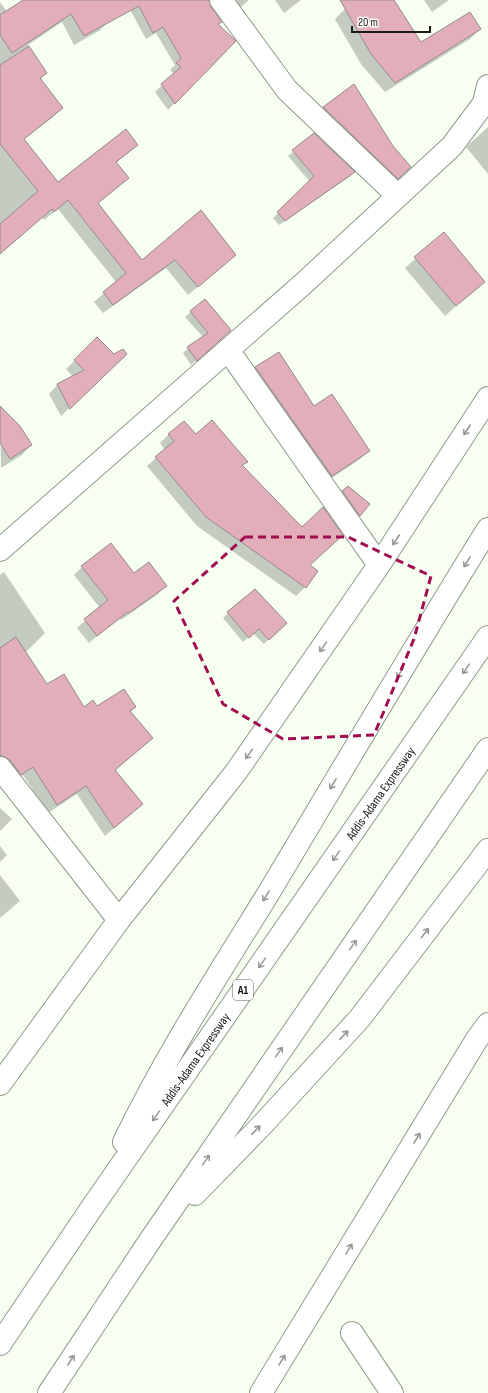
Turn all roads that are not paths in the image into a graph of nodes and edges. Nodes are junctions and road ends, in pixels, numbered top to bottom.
1 (221, 0) edge
2 (487, 98) edge
3 (398, 196) junction
4 (228, 350) junction
5 (488, 398) edge
6 (488, 529) edge
7 (0, 550) edge
8 (380, 565) junction
9 (488, 637) edge
10 (488, 749) edge
11 (0, 768) edge
12 (488, 850) edge
13 (118, 920) junction
14 (488, 1024) edge
15 (0, 1084) edge
16 (93, 1206) junction
17 (151, 1239) junction
18 (352, 1333) dead end
19 (0, 1344) edge
20 (49, 1393) edge
21 (261, 1393) edge
22 (392, 1393) edge

1 - 3 main road
2 - 3 main road
3 - 4 main road
4 - 7 main road
4 - 8 main road
5 -> 8 main road
6 -> 16 main road
8 -> 13 main road
9 -> 16 main road, Addis-Adama Expressway / A1
17 -> 10 main road
11 - 13 main road
17 -> 12 main road
13 - 15 main road
21 -> 14 main road
16 - 19 main road, Addis-Adama Expressway / A1
20 -> 17 main road
18 - 22 main road

